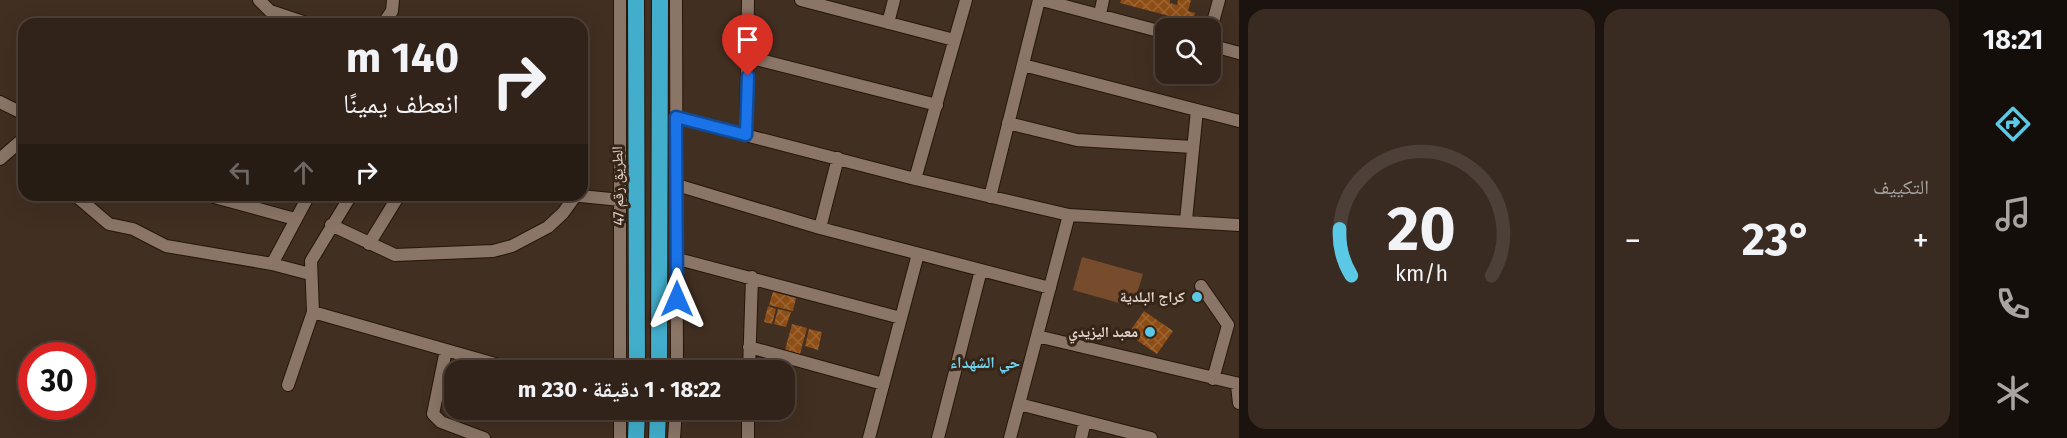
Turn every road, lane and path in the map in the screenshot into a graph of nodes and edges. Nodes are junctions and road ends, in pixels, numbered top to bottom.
1 (259, 0) edge
2 (393, 0) edge
3 (620, 0) edge
4 (636, 0) edge
5 (660, 0) edge
6 (676, 0) edge
7 (748, 0) edge
8 (801, 0) edge
9 (894, 0) edge
10 (966, 0) edge
11 (1041, 0) edge
12 (1103, 0) edge
13 (1219, 0) edge
14 (1100, 14) junction
15 (292, 18) edge
16 (387, 18) edge
17 (1214, 18) edge
18 (888, 23) junction
19 (1155, 30) edge
20 (954, 40) junction
21 (1221, 48) edge
22 (1239, 53) edge
23 (748, 57) junction
24 (1023, 65) junction
25 (0, 102) edge
26 (937, 105) junction
27 (1197, 110) junction
28 (18, 111) edge
29 (676, 117) junction
30 (1239, 121) edge
31 (1008, 123) junction
32 (746, 135) junction
33 (18, 145) edge
34 (1193, 147) junction
35 (838, 158) junction
36 (0, 159) edge
37 (915, 179) junction
38 (677, 185) junction
39 (588, 197) edge
40 (990, 197) junction
41 (621, 200) junction
42 (82, 201) edge
43 (229, 201) edge
44 (306, 201) edge
45 (347, 201) edge
46 (395, 201) edge
47 (570, 201) edge
48 (1069, 215) junction
49 (295, 219) junction
50 (1185, 220) junction
51 (331, 225) junction
52 (1239, 225) edge
53 (820, 228) junction
54 (629, 240) junction
55 (369, 244) junction
56 (918, 254) junction
57 (678, 259) junction
58 (272, 264) junction
59 (981, 270) junction
60 (310, 274) junction
61 (752, 277) junction
62 (1201, 286) dead end
63 (1050, 288) junction
64 (313, 312) junction
65 (901, 318) junction
66 (1037, 336) junction
67 (749, 347) junction
68 (446, 351) junction
69 (479, 360) edge
70 (621, 360) edge
71 (636, 360) edge
72 (659, 360) edge
73 (677, 360) edge
74 (749, 360) edge
75 (1213, 379) junction
76 (883, 384) junction
77 (1238, 384) edge
78 (288, 385) dead end
79 (1239, 403) edge
80 (1019, 404) junction
81 (620, 420) edge
82 (637, 420) edge
83 (658, 420) edge
84 (675, 420) edge
85 (748, 420) edge
86 (1085, 421) junction
87 (484, 438) edge
88 (620, 438) edge
89 (636, 438) edge
90 (657, 438) edge
91 (674, 438) edge
92 (748, 438) edge
93 (869, 438) edge
94 (938, 438) edge
95 (1010, 438) edge
96 (1081, 438) edge
97 (1151, 438) edge

1 - 15 street
2 - 16 street
3 - 41 street
4 - 54 highway, الطريق رقم 47
5 - 72 highway
6 - 29 street
7 - 23 street
8 - 18 street
9 - 18 street
10 - 20 street
11 - 14 street
11 - 24 street
12 - 14 street
13 - 17 street
14 - 19 street
18 - 20 street
20 - 26 street
21 - 22 street
23 - 26 street
23 - 32 street
24 - 27 street
24 - 31 street
25 - 28 street
26 - 37 street
27 - 30 street
27 - 34 street
29 - 32 street
29 - 38 street
31 - 34 street
31 - 40 street
32 - 35 street
33 - 36 street
34 - 50 street
35 - 37 street
35 - 53 street
37 - 40 street
38 - 53 street
38 - 57 street
39 - 41 street
40 - 48 street
41 - 54 street
42 - 58 street
43 - 49 street
44 - 49 street
45 - 51 street
46 - 55 street
47 - 55 street
48 - 50 street
48 - 63 street
49 - 58 street
50 - 52 street
51 - 55 street
51 - 60 street
53 - 56 street
54 - 70 street
54 - 71 highway, الطريق رقم 47
56 - 59 street
56 - 65 street
57 - 61 street
57 - 73 street
58 - 60 street
59 - 63 street
59 - 94 street
60 - 64 street
61 - 65 street
61 - 67 street
62 - 75 street
63 - 66 street
64 - 68 street
64 - 78 street
65 - 76 street
66 - 75 street
66 - 80 street
67 - 74 street
67 - 76 street
68 - 69 street
68 - 87 street
75 - 77 street
76 - 93 street
77 - 79 street
80 - 86 street
80 - 95 street
81 - 88 street
82 - 89 highway
83 - 90 highway
84 - 91 street
85 - 92 street
86 - 96 street
86 - 97 street

